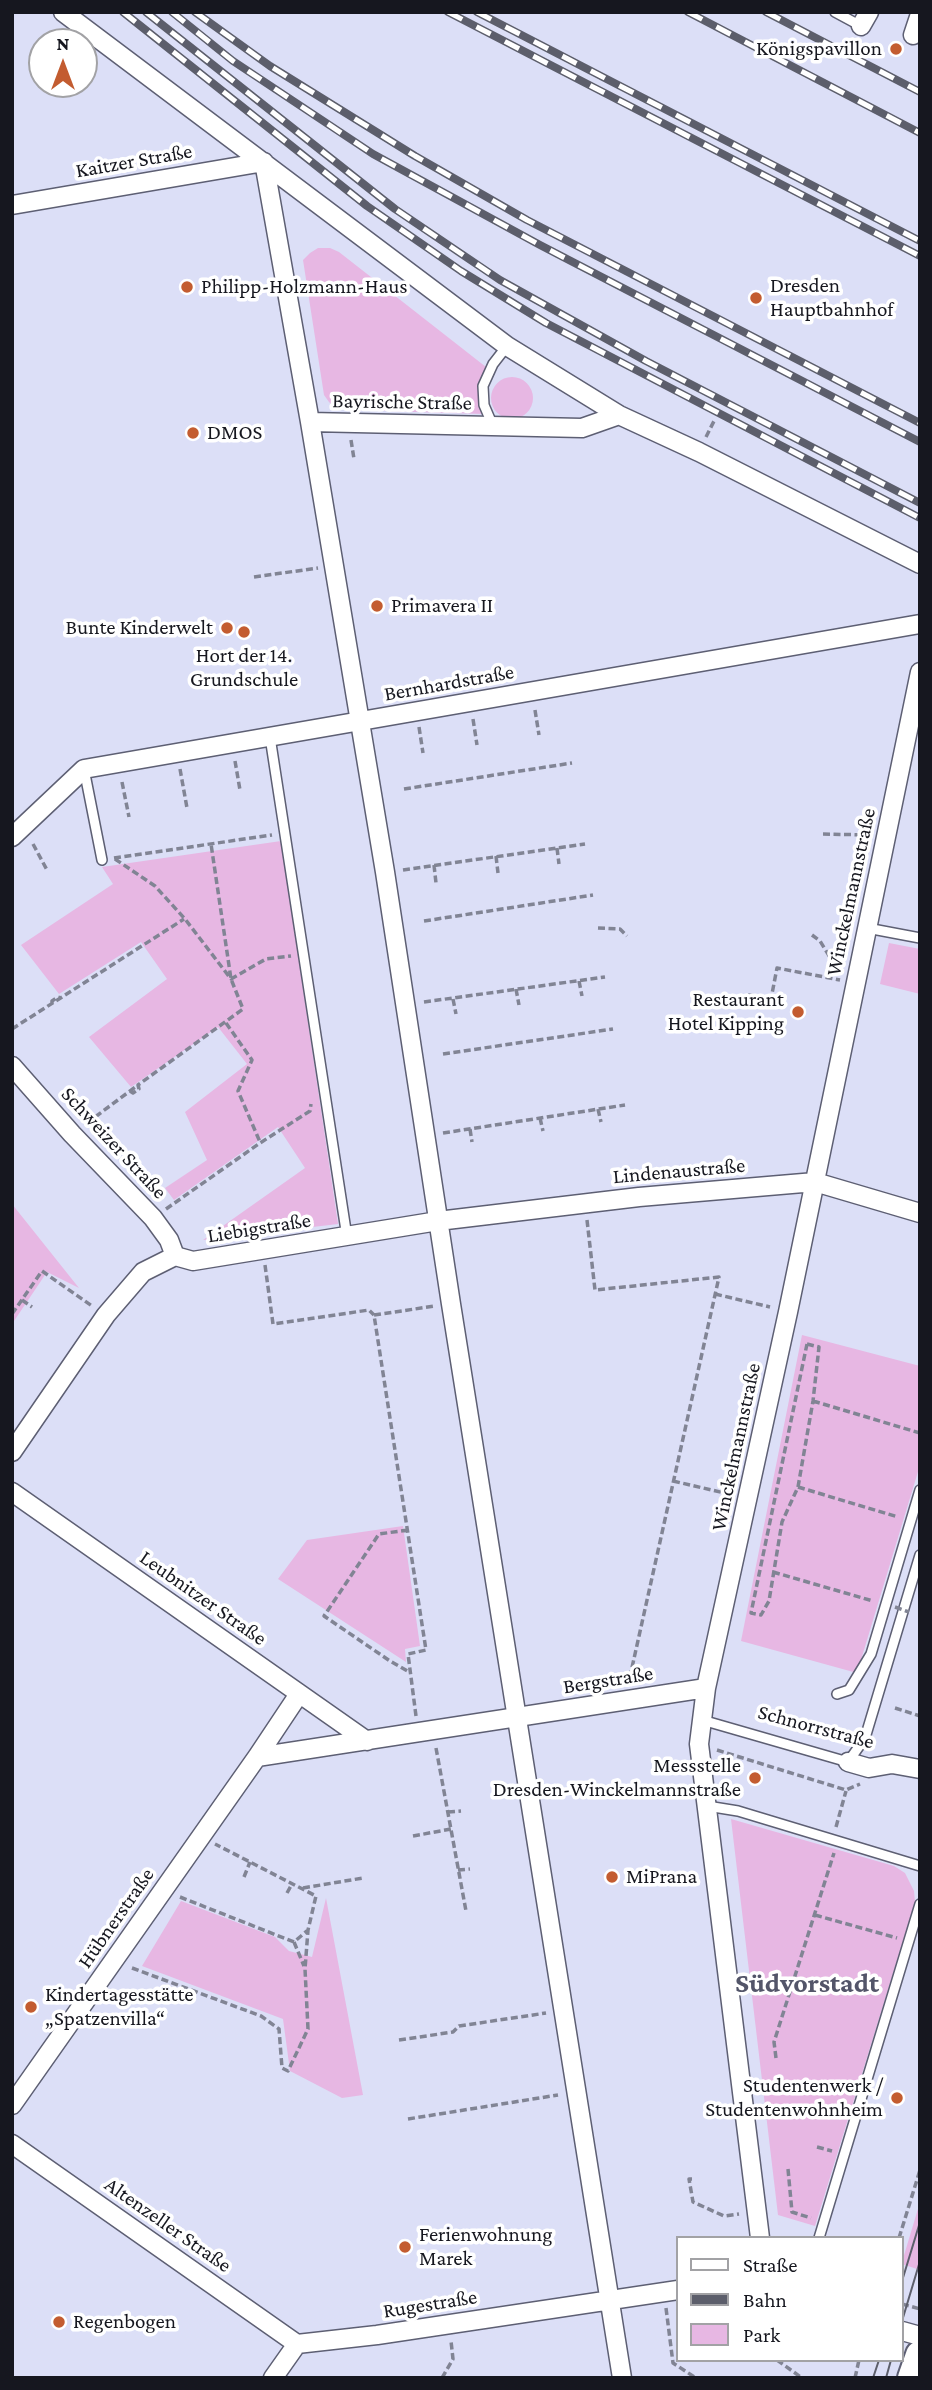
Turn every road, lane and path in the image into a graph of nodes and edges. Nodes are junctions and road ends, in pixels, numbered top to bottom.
1 (63, 12) edge
2 (835, 12) edge
3 (865, 19) edge
4 (264, 162) junction
5 (12, 205) edge
6 (507, 346) junction
7 (619, 415) junction
8 (310, 422) junction
9 (493, 426) junction
10 (350, 435) dead end
11 (354, 459) dead end
12 (920, 564) edge
13 (333, 567) junction
14 (254, 577) dead end
15 (920, 624) edge
16 (920, 672) edge
17 (535, 708) dead end
18 (472, 717) dead end
19 (360, 721) junction
20 (419, 726) dead end
21 (539, 735) dead end
22 (270, 737) junction
23 (232, 743) junction
24 (477, 745) dead end
25 (177, 753) junction
26 (423, 753) dead end
27 (118, 763) junction
28 (572, 763) dead end
29 (84, 769) junction
30 (404, 789) dead end
31 (240, 790) dead end
32 (187, 808) dead end
33 (130, 817) dead end
34 (18, 832) edge
35 (285, 834) junction
36 (823, 834) dead end
37 (869, 835) dead end
38 (211, 844) junction
39 (584, 844) dead end
40 (557, 848) junction
41 (496, 856) junction
42 (102, 860) dead end
43 (559, 864) dead end
44 (434, 865) junction
45 (47, 870) dead end
46 (385, 872) junction
47 (498, 873) dead end
48 (436, 883) dead end
49 (593, 895) dead end
50 (185, 919) junction
51 (424, 921) dead end
52 (598, 928) dead end
53 (867, 928) junction
54 (812, 935) dead end
55 (627, 936) dead end
56 (920, 938) edge
57 (303, 954) junction
58 (840, 974) dead end
59 (605, 977) dead end
60 (231, 979) junction
61 (579, 981) junction
62 (856, 983) junction
63 (516, 989) junction
64 (748, 995) dead end
65 (582, 996) dead end
66 (453, 998) junction
67 (519, 1004) dead end
68 (406, 1005) junction
69 (456, 1014) dead end
70 (226, 1023) junction
71 (12, 1029) edge
72 (613, 1029) dead end
73 (443, 1054) dead end
74 (12, 1066) edge
75 (625, 1105) dead end
76 (598, 1109) junction
77 (310, 1111) dead end
78 (540, 1118) junction
79 (601, 1122) dead end
80 (470, 1129) junction
81 (542, 1131) dead end
82 (72, 1134) junction
83 (426, 1135) junction
84 (472, 1142) dead end
85 (260, 1143) junction
86 (815, 1182) junction
87 (585, 1203) junction
88 (920, 1213) edge
89 (153, 1218) junction
90 (438, 1221) junction
91 (347, 1237) junction
92 (264, 1251) junction
93 (175, 1256) junction
94 (715, 1294) junction
95 (22, 1300) junction
96 (451, 1304) junction
97 (32, 1307) dead end
98 (789, 1312) junction
99 (12, 1314) edge
100 (106, 1315) junction
101 (374, 1315) junction
102 (813, 1401) junction
103 (920, 1433) edge
104 (12, 1452) edge
105 (673, 1481) junction
106 (798, 1486) junction
107 (920, 1490) edge
108 (12, 1492) edge
109 (748, 1498) junction
110 (911, 1521) junction
111 (408, 1530) junction
112 (920, 1555) edge
113 (773, 1572) junction
114 (890, 1606) junction
115 (909, 1612) dead end
116 (411, 1673) junction
117 (706, 1688) junction
118 (299, 1694) junction
119 (837, 1694) dead end
120 (625, 1700) junction
121 (895, 1708) dead end
122 (920, 1716) edge
123 (517, 1717) junction
124 (702, 1720) junction
125 (426, 1732) junction
126 (367, 1741) junction
127 (699, 1744) junction
128 (257, 1757) junction
129 (848, 1762) junction
130 (920, 1769) edge
131 (707, 1806) junction
132 (461, 1811) dead end
133 (448, 1812) junction
134 (451, 1829) junction
135 (413, 1836) dead end
136 (201, 1837) junction
137 (835, 1840) junction
138 (250, 1862) junction
139 (920, 1866) edge
140 (470, 1868) dead end
141 (458, 1870) junction
142 (244, 1877) dead end
143 (363, 1878) dead end
144 (292, 1884) junction
145 (302, 1889) junction
146 (163, 1890) junction
147 (287, 1893) dead end
148 (920, 1904) edge
149 (466, 1911) dead end
150 (815, 1914) junction
151 (308, 1930) junction
152 (908, 1941) junction
153 (294, 1942) junction
154 (114, 1961) junction
155 (306, 1969) junction
156 (165, 1980) junction
157 (163, 1986) dead end
158 (207, 1996) junction
159 (205, 2002) dead end
160 (565, 2010) junction
161 (251, 2012) junction
162 (249, 2018) dead end
163 (398, 2040) dead end
164 (776, 2058) dead end
165 (578, 2091) junction
166 (12, 2105) edge
167 (408, 2119) dead end
168 (12, 2144) edge
169 (788, 2169) dead end
170 (920, 2170) edge
171 (692, 2179) dead end
172 (757, 2212) junction
173 (823, 2222) junction
174 (760, 2236) edge
175 (820, 2236) edge
176 (900, 2236) edge
177 (671, 2291) edge
178 (610, 2300) junction
179 (451, 2339) dead end
180 (298, 2344) junction
181 (920, 2355) edge
182 (780, 2362) edge
183 (273, 2378) edge
184 (442, 2378) edge
185 (622, 2378) edge
186 (696, 2378) edge
187 (802, 2378) edge
188 (912, 2378) edge

1 - 4 street
2 - 3 lane
4 - 5 street, Kaitzer Straße
4 - 6 street
4 - 8 street
6 - 7 street
6 - 9 lane, Bayrische Straße
7 - 9 street, Bayrische Straße
7 - 12 street
8 - 9 street, Bayrische Straße
8 - 13 street
10 - 11 path
13 - 14 path
13 - 19 street
15 - 19 street, Bernhardstraße
16 - 53 street, Winckelmannstraße
17 - 21 path
18 - 24 path
19 - 22 street, Bernhardstraße
19 - 46 street
20 - 26 path
22 - 23 street, Bernhardstraße
22 - 35 lane
23 - 25 street, Bernhardstraße
23 - 31 path
25 - 27 street, Bernhardstraße
25 - 32 path
27 - 29 street, Bernhardstraße
27 - 33 path
28 - 30 path
29 - 34 street
29 - 42 lane
34 - 45 path
35 - 38 path
35 - 57 lane
36 - 37 path
38 - 50 path
38 - 60 path
39 - 40 path
40 - 41 path
40 - 43 path
41 - 44 path
41 - 47 path
44 - 46 path
44 - 48 path
46 - 68 street
49 - 51 path
50 - 60 path
50 - 71 path
52 - 55 path
53 - 56 lane
53 - 62 street, Winckelmannstraße
54 - 58 path
57 - 60 path
57 - 91 lane
59 - 61 path
60 - 70 path
61 - 63 path
61 - 65 path
62 - 64 path
62 - 86 street, Winckelmannstraße
63 - 66 path
63 - 67 path
66 - 68 path
66 - 69 path
68 - 83 street
70 - 82 path
70 - 85 path
72 - 73 path
74 - 82 street, Schweizer Straße
75 - 76 path
76 - 78 path
76 - 79 path
77 - 85 path
78 - 80 path
78 - 81 path
80 - 83 path
80 - 84 path
82 - 89 street, Schweizer Straße
83 - 90 street
85 - 89 path
86 - 87 street, Lindenaustraße
86 - 88 street, Lindenaustraße
86 - 98 street, Winckelmannstraße
87 - 90 street, Lindenaustraße
87 - 94 path
89 - 93 street, Schweizer Straße
90 - 91 street, Liebigstraße
90 - 96 street
91 - 92 street, Liebigstraße
92 - 93 street, Liebigstraße
92 - 101 path
93 - 100 street
94 - 98 path
94 - 105 path
95 - 97 path
95 - 99 path
95 - 100 path
96 - 101 path
96 - 123 street
98 - 109 street, Winckelmannstraße
100 - 104 street
101 - 111 path
102 - 103 path
102 - 106 path
102 - 113 path
105 - 109 path
105 - 120 path
106 - 110 path
106 - 113 path
107 - 110 lane
108 - 118 street, Leubnitzer Straße
109 - 117 street, Winckelmannstraße
110 - 114 lane
111 - 116 path
111 - 116 path
112 - 129 lane
113 - 114 path
114 - 115 path, bridge
114 - 119 lane
116 - 125 path
117 - 120 street, Bergstraße
117 - 124 street, Winckelmannstraße
118 - 126 street, Leubnitzer Straße
118 - 128 street, Hübnerstraße
120 - 123 street, Bergstraße
121 - 122 path
123 - 125 street
123 - 160 street
124 - 127 street, Winckelmannstraße
124 - 129 lane, Schnorrstraße
125 - 126 street
125 - 133 path
126 - 128 street
127 - 131 street, Winckelmannstraße
127 - 137 path
128 - 136 street, Hübnerstraße
129 - 130 street, Schnorrstraße
131 - 137 lane
131 - 172 street, Winckelmannstraße
132 - 133 path
133 - 134 path
134 - 135 path
134 - 141 path
136 - 138 path
136 - 146 street, Hübnerstraße
137 - 139 lane
137 - 150 path
138 - 142 path
138 - 144 path
140 - 141 path
141 - 149 path
143 - 145 path
144 - 145 path
144 - 147 path
145 - 151 path
146 - 153 path
146 - 154 street, Hübnerstraße
148 - 152 lane
150 - 152 path
150 - 164 path
151 - 153 path
151 - 155 path
152 - 173 lane
153 - 155 path
154 - 156 path
154 - 166 street, Hübnerstraße
155 - 161 path
156 - 157 path
156 - 158 path
158 - 159 path
158 - 161 path
160 - 163 path
160 - 165 street
161 - 162 path
165 - 167 path
165 - 178 street
168 - 180 street, Altenzeller Straße
169 - 173 path
170 - 176 path
171 - 172 path
172 - 174 street, Winckelmannstraße
173 - 175 lane
177 - 178 street, Rugestraße
177 - 186 path
178 - 180 street, Rugestraße
178 - 185 street
179 - 184 path
180 - 183 street
181 - 188 main road
182 - 187 path

